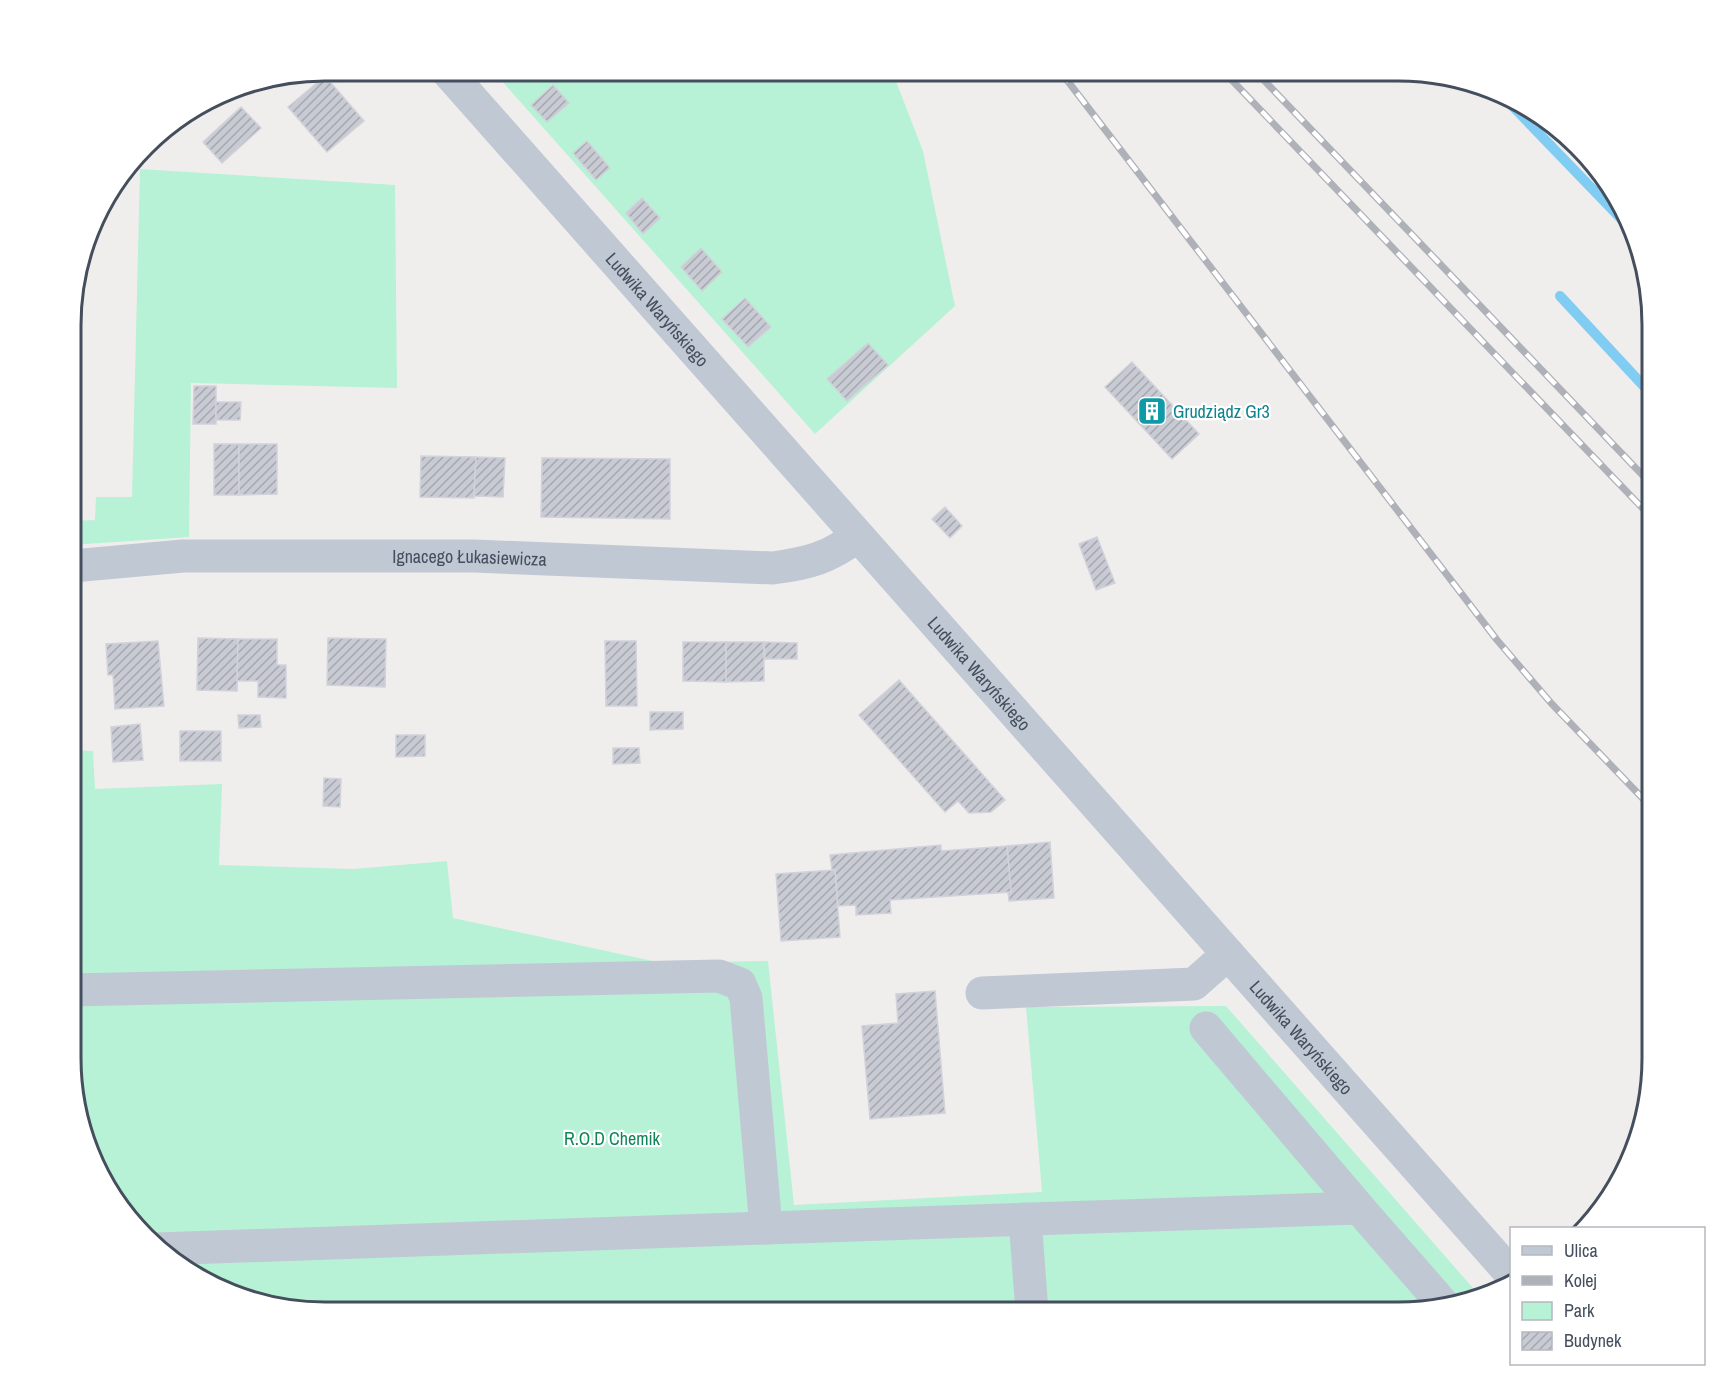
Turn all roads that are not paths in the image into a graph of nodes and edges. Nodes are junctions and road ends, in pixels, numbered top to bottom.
1 (457, 81) edge
2 (858, 536) junction
3 (81, 565) edge
4 (1228, 954) junction
5 (81, 990) edge
6 (982, 993) dead end
7 (1206, 1028) dead end
8 (1359, 1208) junction
9 (1025, 1219) junction
10 (766, 1228) junction
11 (173, 1248) edge
12 (1510, 1273) edge
13 (1438, 1298) edge
14 (1031, 1302) edge

1 - 2 street, Ludwika Waryńskiego
2 - 3 street, Ignacego Łukasiewicza
2 - 4 street, Ludwika Waryńskiego
4 - 6 street
4 - 12 street, Ludwika Waryńskiego
5 - 10 street
7 - 8 street
8 - 9 street
8 - 13 street
9 - 10 street
9 - 14 street
10 - 11 street

